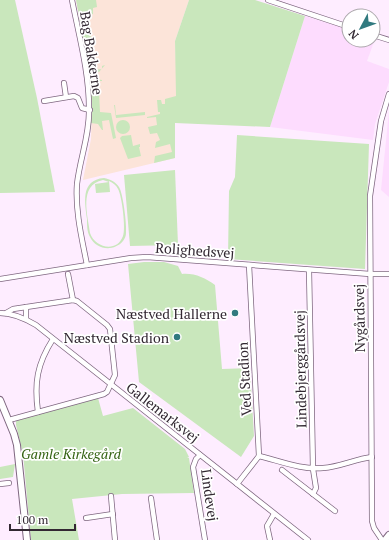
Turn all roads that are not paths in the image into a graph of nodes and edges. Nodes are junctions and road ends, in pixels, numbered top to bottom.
1 (72, 0) edge
2 (268, 0) edge
3 (341, 24) edge
4 (64, 83) dead end
5 (389, 94) edge
6 (66, 97) junction
7 (44, 101) dead end
8 (90, 110) junction
9 (87, 265) junction
10 (249, 265) junction
11 (309, 270) junction
12 (68, 274) dead end
13 (370, 274) junction
14 (389, 274) edge
15 (0, 279) edge
16 (73, 300) junction
17 (26, 307) junction
18 (0, 313) edge
19 (6, 313) junction
20 (26, 319) junction
21 (54, 339) junction
22 (111, 385) junction
23 (0, 400) edge
24 (38, 412) junction
25 (9, 420) junction
26 (200, 455) junction
27 (259, 456) junction
28 (372, 457) junction
29 (313, 469) junction
30 (282, 470) dead end
31 (9, 483) dead end
32 (0, 484) edge
33 (237, 484) junction
34 (313, 494) junction
35 (111, 496) dead end
36 (151, 498) dead end
37 (335, 511) dead end
38 (112, 514) junction
39 (274, 514) junction
40 (86, 518) dead end
41 (389, 535) edge
42 (28, 540) edge
43 (116, 540) edge
44 (157, 540) edge
45 (205, 540) edge
46 (270, 540) edge
47 (308, 540) edge
48 (382, 540) edge
49 (388, 540) edge

1 - 8 street, Bag Bakkerne
2 - 3 street
4 - 6 street
5 - 13 street, Nygårdsvej
6 - 7 street
6 - 8 street, Bag Bakkerne
8 - 9 street, Bag Bakkerne
9 - 10 street, Rolighedsvej
9 - 15 street, Rolighedsvej
10 - 11 street, Rolighedsvej
10 - 27 street, Ved Stadion
11 - 13 street, Rolighedsvej
11 - 29 street, Lindebjerggårdsvej
12 - 16 street
13 - 14 street, Rolighedsvej
13 - 28 street, Nygårdsvej
16 - 17 street
16 - 22 street
17 - 19 street
17 - 20 street
18 - 19 street, Gallemarksvej
19 - 20 street, Gallemarksvej
20 - 21 street, Gallemarksvej
21 - 22 street, Gallemarksvej
21 - 24 street
22 - 24 street
22 - 26 street, Gallemarksvej
23 - 25 street
24 - 25 street
25 - 42 street
26 - 33 street, Gallemarksvej
26 - 45 street, Lindevej
27 - 29 street
27 - 33 street
28 - 29 street
28 - 48 street, Nygårdsvej
29 - 34 street, Lindebjerggårdsvej
30 - 34 street
31 - 32 street
33 - 39 street, Gallemarksvej
34 - 37 street
35 - 38 street
36 - 44 street
38 - 40 street
38 - 43 street
39 - 46 street
39 - 47 street, Gallemarksvej
41 - 49 street

